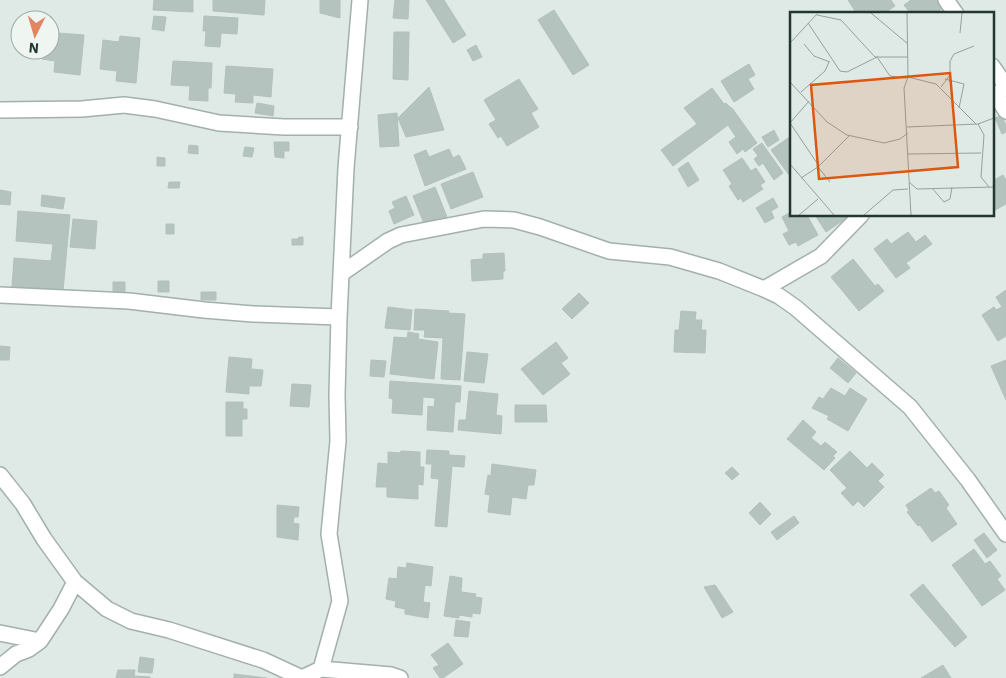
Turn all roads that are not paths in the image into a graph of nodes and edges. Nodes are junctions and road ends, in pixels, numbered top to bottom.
1 (360, 0) edge
2 (946, 0) edge
3 (955, 12) edge
4 (994, 73) edge
5 (1000, 93) edge
6 (0, 110) edge
7 (1006, 111) edge
8 (350, 127) junction
9 (860, 216) edge
10 (342, 273) junction
11 (764, 289) junction
12 (0, 295) edge
13 (339, 317) junction
14 (0, 475) edge
15 (1006, 534) edge
16 (75, 582) junction
17 (0, 634) edge
18 (40, 641) junction
19 (0, 667) edge
20 (320, 669) junction
21 (302, 678) edge
22 (400, 678) edge

1 - 8 street
2 - 3 street
4 - 5 street
5 - 7 street
6 - 8 street
8 - 10 street
9 - 11 street
10 - 11 street
10 - 13 street
11 - 15 street
12 - 13 street
13 - 20 street
14 - 16 street
16 - 18 street
16 - 21 street
17 - 18 street
18 - 19 street
20 - 21 street
20 - 22 street

